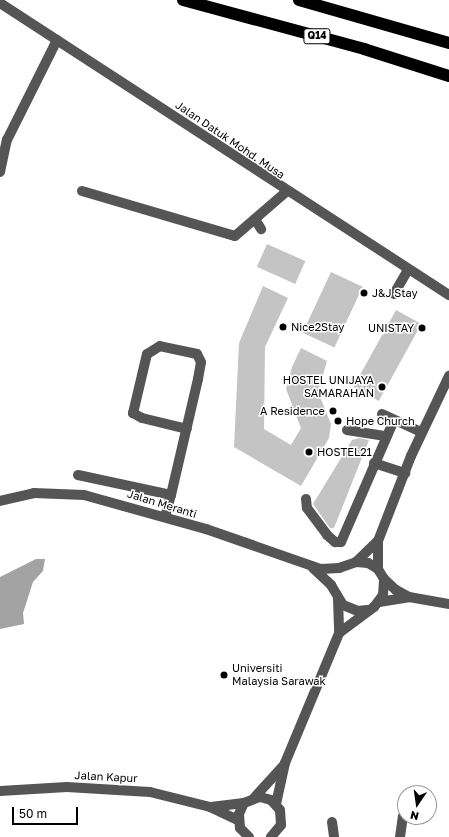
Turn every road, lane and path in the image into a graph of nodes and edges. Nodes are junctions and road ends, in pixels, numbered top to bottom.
1 (183, 0) edge
2 (299, 0) edge
3 (0, 3) edge
4 (57, 40) junction
5 (449, 43) edge
6 (449, 76) edge
7 (0, 172) edge
8 (82, 191) dead end
9 (286, 192) junction
10 (255, 219) junction
11 (261, 229) dead end
12 (408, 270) junction
13 (394, 294) dead end
14 (449, 295) edge
15 (449, 376) edge
16 (382, 414) dead end
17 (394, 420) junction
18 (187, 429) junction
19 (347, 430) dead end
20 (421, 432) junction
21 (386, 436) junction
22 (374, 463) junction
23 (78, 475) dead end
24 (403, 476) junction
25 (171, 495) junction
26 (306, 500) dead end
27 (0, 501) edge
28 (165, 517) junction
29 (378, 541) junction
30 (352, 563) junction
31 (312, 567) junction
32 (378, 569) junction
33 (384, 579) junction
34 (337, 595) junction
35 (409, 597) junction
36 (379, 602) junction
37 (449, 604) edge
38 (367, 610) junction
39 (340, 633) junction
40 (285, 763) junction
41 (0, 791) edge
42 (254, 798) junction
43 (244, 803) junction
44 (276, 804) junction
45 (210, 807) junction
46 (238, 820) junction
47 (332, 822) dead end
48 (402, 825) edge
49 (246, 836) edge
50 (270, 837) edge
51 (334, 837) edge
52 (400, 837) edge

1 - 6 highway, Q14
2 - 5 highway
3 - 4 street, Jalan Datuk Mohd. Musa
4 - 7 street
4 - 9 street, Jalan Datuk Mohd. Musa
8 - 10 street
9 - 10 street
9 - 12 street, Jalan Datuk Mohd. Musa
10 - 11 street
12 - 13 street
12 - 14 street, Jalan Datuk Mohd. Musa
15 - 20 street
16 - 17 street
17 - 20 street
17 - 21 street
18 - 18 street
18 - 25 street
19 - 21 street
20 - 24 street
21 - 22 street
22 - 24 street
22 - 26 street
23 - 25 street
24 - 29 street
25 - 28 street
27 - 28 street, Jalan Meranti
28 - 31 street, Jalan Meranti
29 - 30 street
29 - 32 street
30 - 31 street
30 - 32 street
30 - 34 street
31 - 34 street
32 - 33 street
33 - 35 street
33 - 36 street
34 - 38 street
34 - 39 street
35 - 36 street
35 - 37 street
36 - 38 street
38 - 39 street
39 - 40 street
40 - 42 street
40 - 44 street
41 - 45 street, Jalan Kapur
42 - 43 street, Jalan Kapur
42 - 44 street
43 - 45 street, Jalan Kapur
43 - 46 street
44 - 50 street
45 - 46 street, Jalan Kapur
46 - 49 street
47 - 51 street
48 - 52 street

